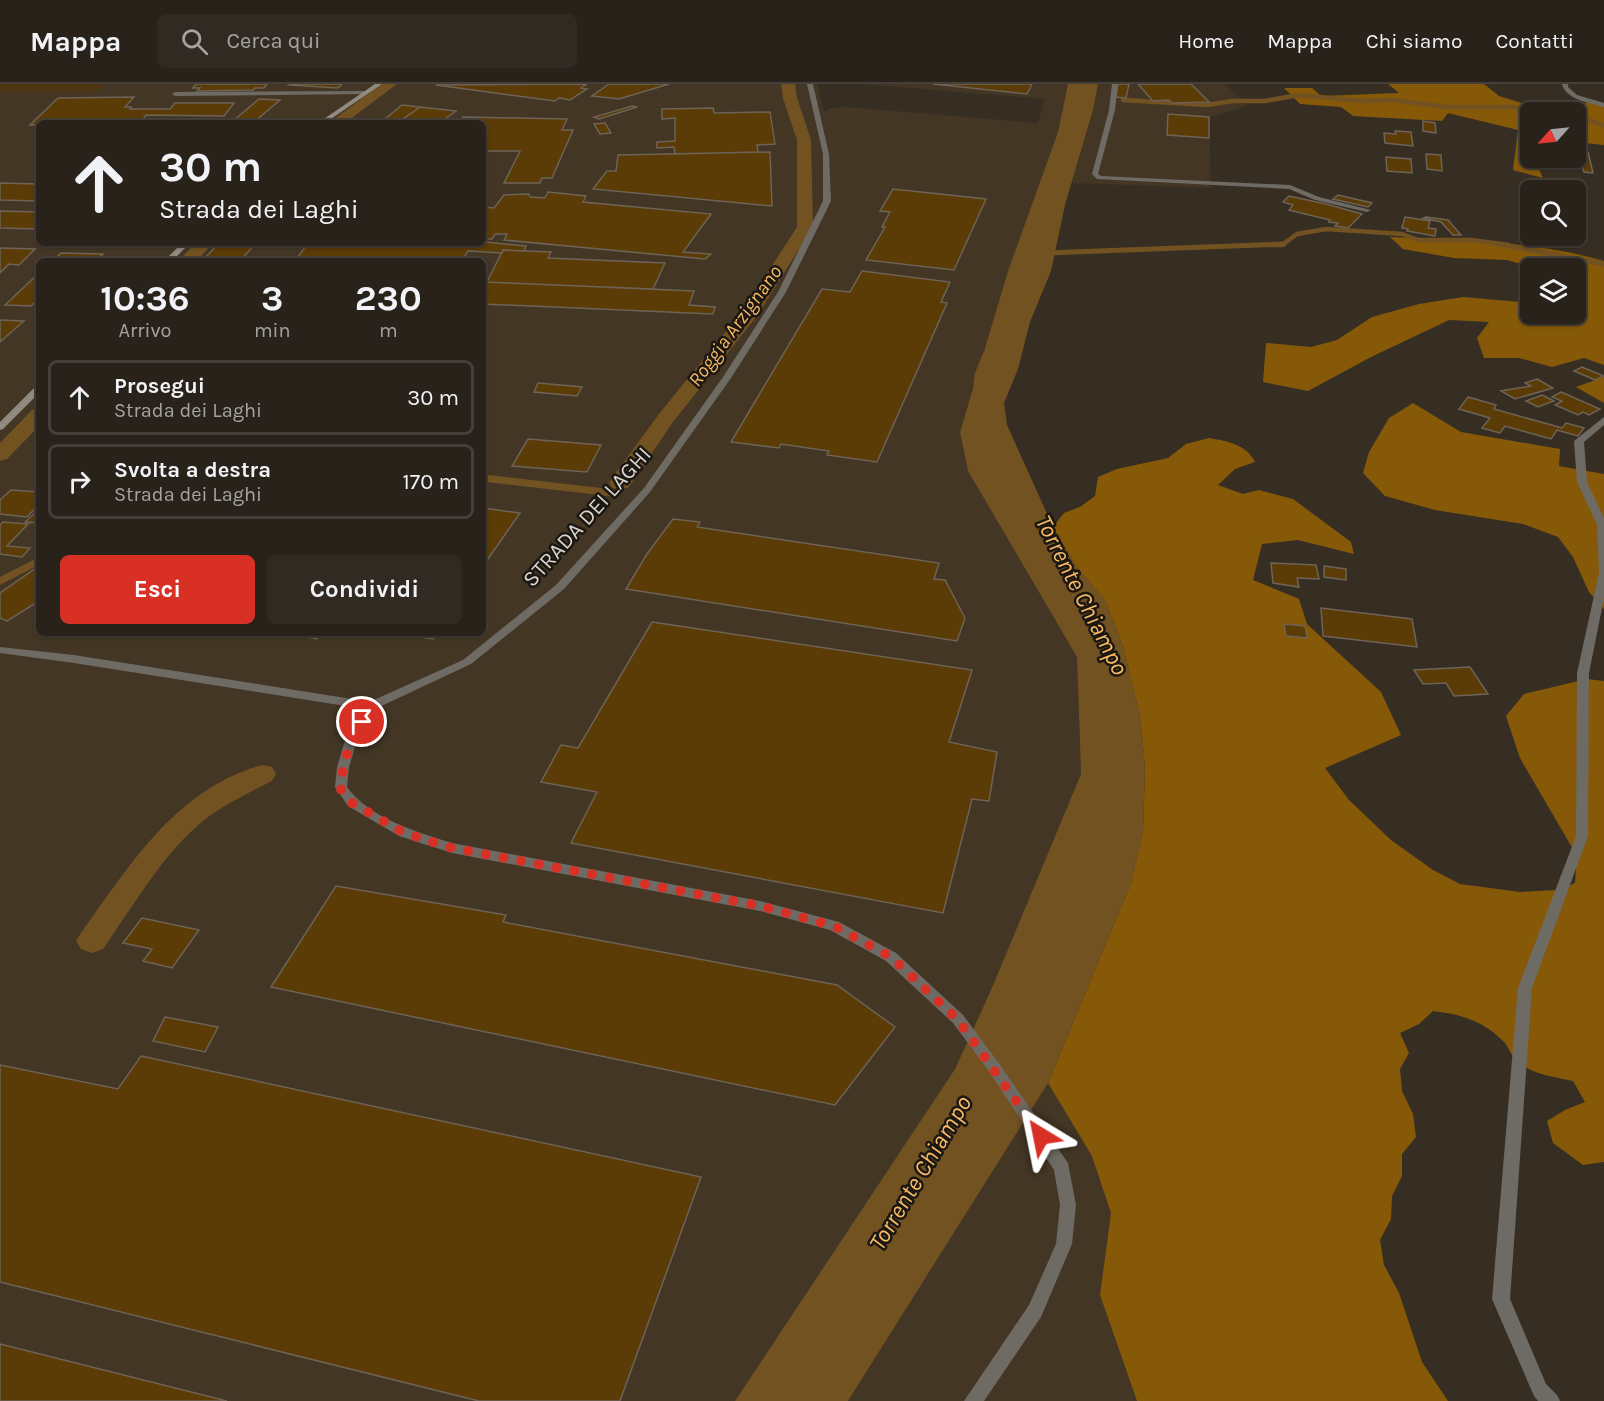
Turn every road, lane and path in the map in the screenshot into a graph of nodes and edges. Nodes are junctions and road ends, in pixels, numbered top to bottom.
1 (379, 84) edge
2 (810, 84) edge
3 (1115, 84) edge
4 (1565, 84) edge
5 (365, 93) junction
6 (175, 94) dead end
7 (1604, 105) edge
8 (325, 120) edge
9 (1367, 210) dead end
10 (183, 246) edge
11 (171, 258) edge
12 (36, 391) edge
13 (1604, 420) edge
14 (0, 427) edge
15 (0, 650) edge
16 (370, 706) junction
17 (972, 1401) edge
18 (1551, 1401) edge

1 - 5 main road
2 - 16 street, STRADA DEI LAGHI
3 - 9 street
4 - 7 street
5 - 6 street
5 - 8 main road
10 - 11 main road
12 - 14 main road
13 - 18 street
15 - 16 street
16 - 17 street

